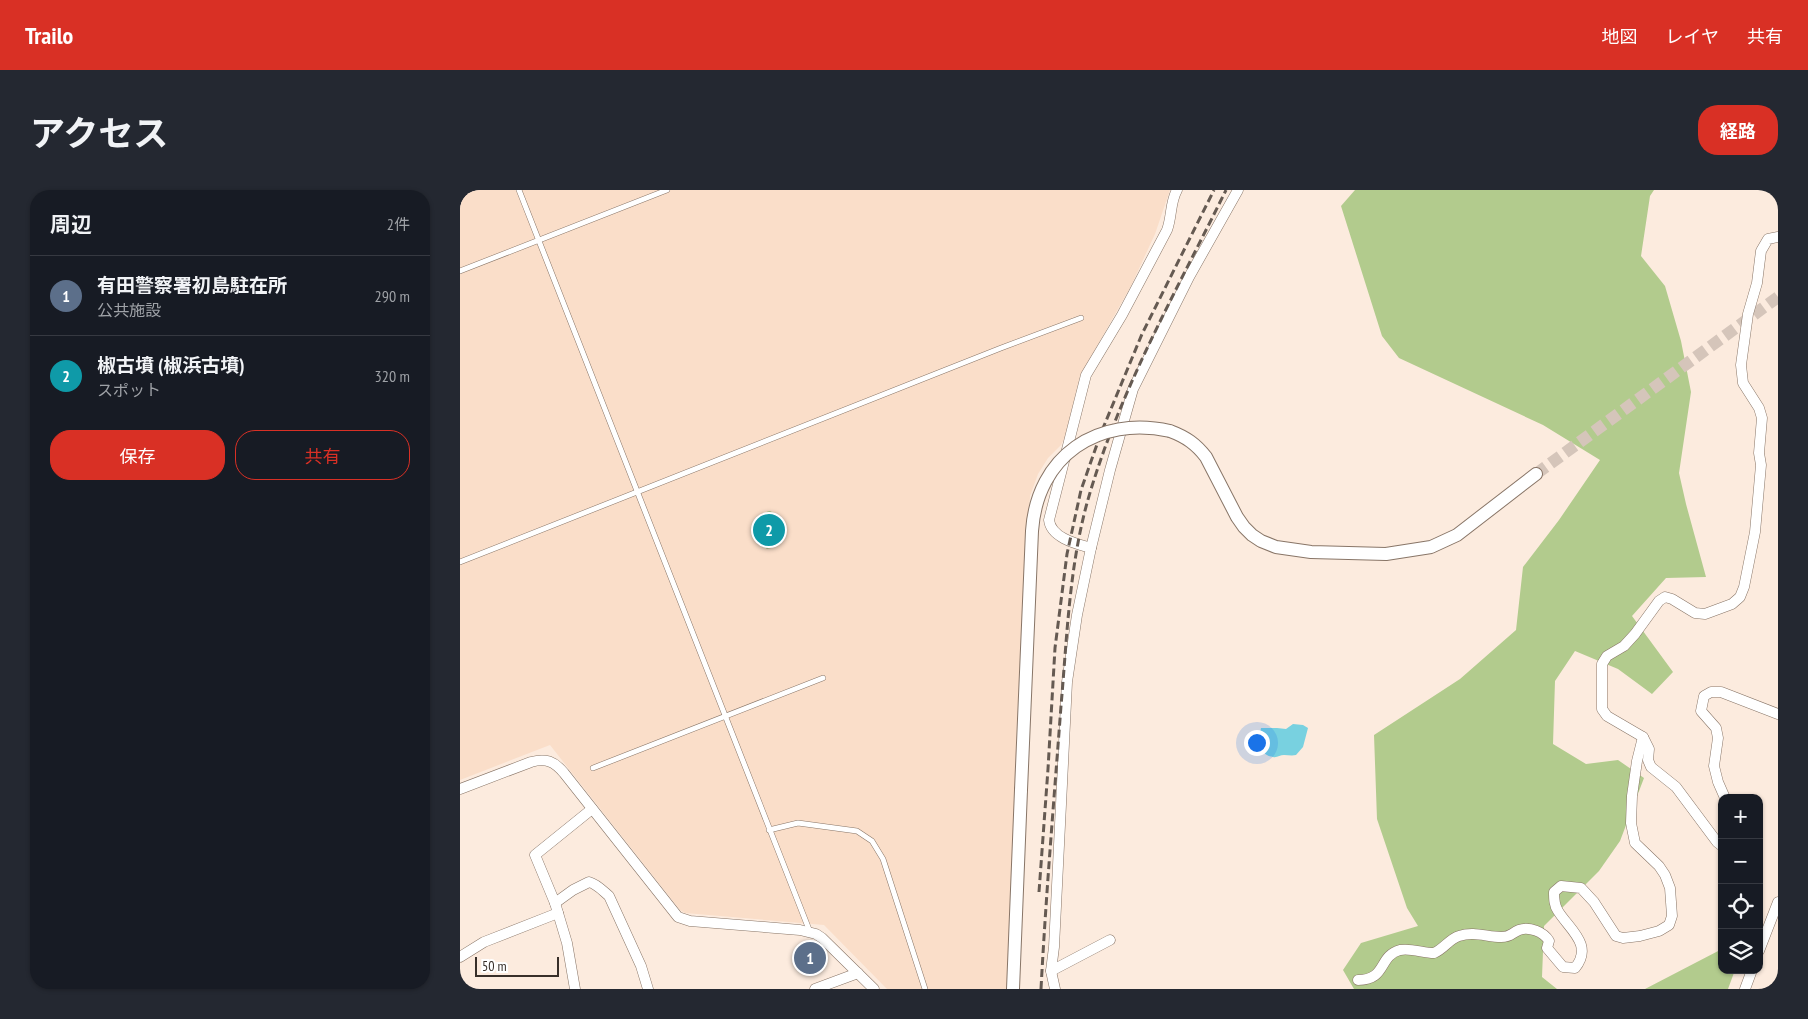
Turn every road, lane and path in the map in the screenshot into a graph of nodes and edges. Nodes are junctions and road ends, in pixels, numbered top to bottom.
1 (519, 190) edge
2 (667, 190) edge
3 (1177, 190) edge
4 (1238, 190) edge
5 (1778, 237) edge
6 (539, 240) junction
7 (460, 270) edge
8 (1081, 318) dead end
9 (1536, 474) tunnel mouth
10 (637, 492) junction
11 (1091, 548) junction
12 (460, 562) edge
13 (823, 678) dead end
14 (1778, 714) edge
15 (724, 717) junction
16 (1643, 737) junction
17 (593, 768) dead end
18 (460, 789) edge
19 (1723, 794) edge
20 (592, 809) junction
21 (769, 830) junction
22 (1718, 843) edge
23 (1778, 902) edge
24 (556, 908) junction
25 (810, 932) junction
26 (1110, 940) dead end
27 (1763, 941) edge
28 (460, 957) edge
29 (1051, 971) junction
30 (858, 973) junction
31 (1750, 974) edge
32 (1358, 980) dead end
33 (575, 989) edge
34 (648, 989) edge
35 (815, 989) edge
36 (874, 989) edge
37 (925, 989) edge
38 (1013, 989) edge
39 (1056, 989) edge
40 (1744, 989) edge

1 - 6 lane
2 - 6 lane
3 - 11 street
4 - 11 street
5 - 16 street
6 - 7 lane
6 - 10 lane
8 - 10 lane
9 - 38 street, bridge
10 - 12 lane
10 - 15 lane
11 - 29 street
13 - 15 lane
14 - 19 street
15 - 17 lane
15 - 21 lane
16 - 22 street
16 - 32 street
18 - 20 street
20 - 24 street
20 - 25 street
21 - 25 lane
21 - 37 lane
23 - 27 street
24 - 28 street
24 - 33 street
24 - 34 street
25 - 30 street
26 - 29 street
29 - 39 street
30 - 35 street
30 - 36 street
31 - 40 street

